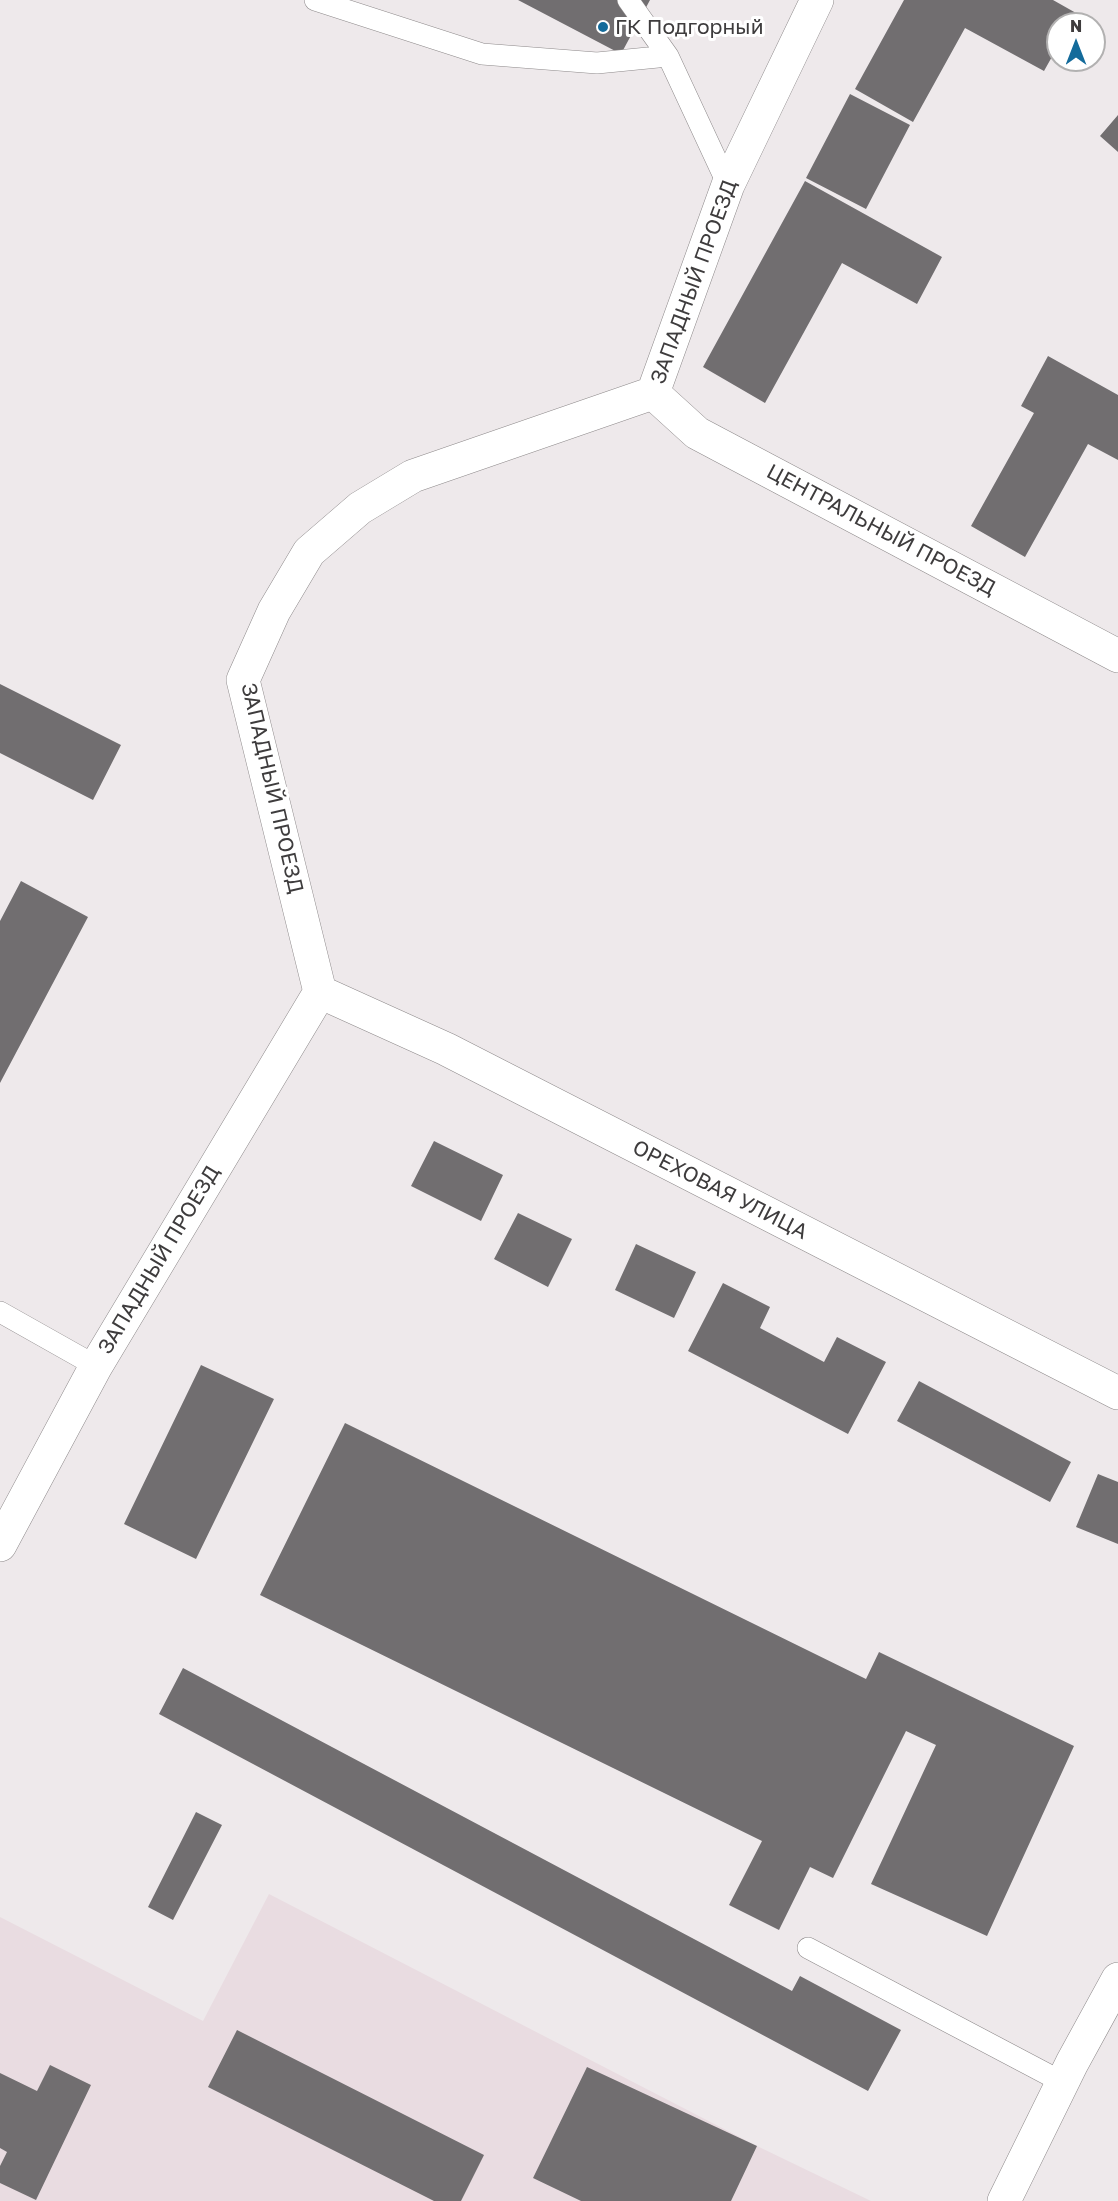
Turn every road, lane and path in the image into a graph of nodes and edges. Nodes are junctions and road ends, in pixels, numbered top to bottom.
1 (315, 0) edge
2 (628, 0) edge
3 (818, 0) edge
4 (668, 56) junction
5 (728, 185) junction
6 (652, 393) junction
7 (1118, 656) edge
8 (320, 992) junction
9 (0, 1311) edge
10 (96, 1366) junction
11 (1118, 1394) edge
12 (0, 1545) edge
13 (808, 1948) dead end
14 (1118, 1979) edge
15 (1064, 2083) junction
16 (1005, 2201) edge

1 - 4 lane
2 - 4 lane
3 - 5 street, ЗАПАДНЫЙ ПРОЕЗД
4 - 5 lane
5 - 6 street, ЗАПАДНЫЙ ПРОЕЗД
6 - 7 street, ЦЕНТРАЛЬНЫЙ ПРОЕЗД
6 - 8 street, ЗАПАДНЫЙ ПРОЕЗД
8 - 10 street, ЗАПАДНЫЙ ПРОЕЗД
8 - 11 street, ОРЕХОВАЯ УЛИЦА
9 - 10 lane
10 - 12 street, ЗАПАДНЫЙ ПРОЕЗД
13 - 15 lane
14 - 15 street
15 - 16 street

